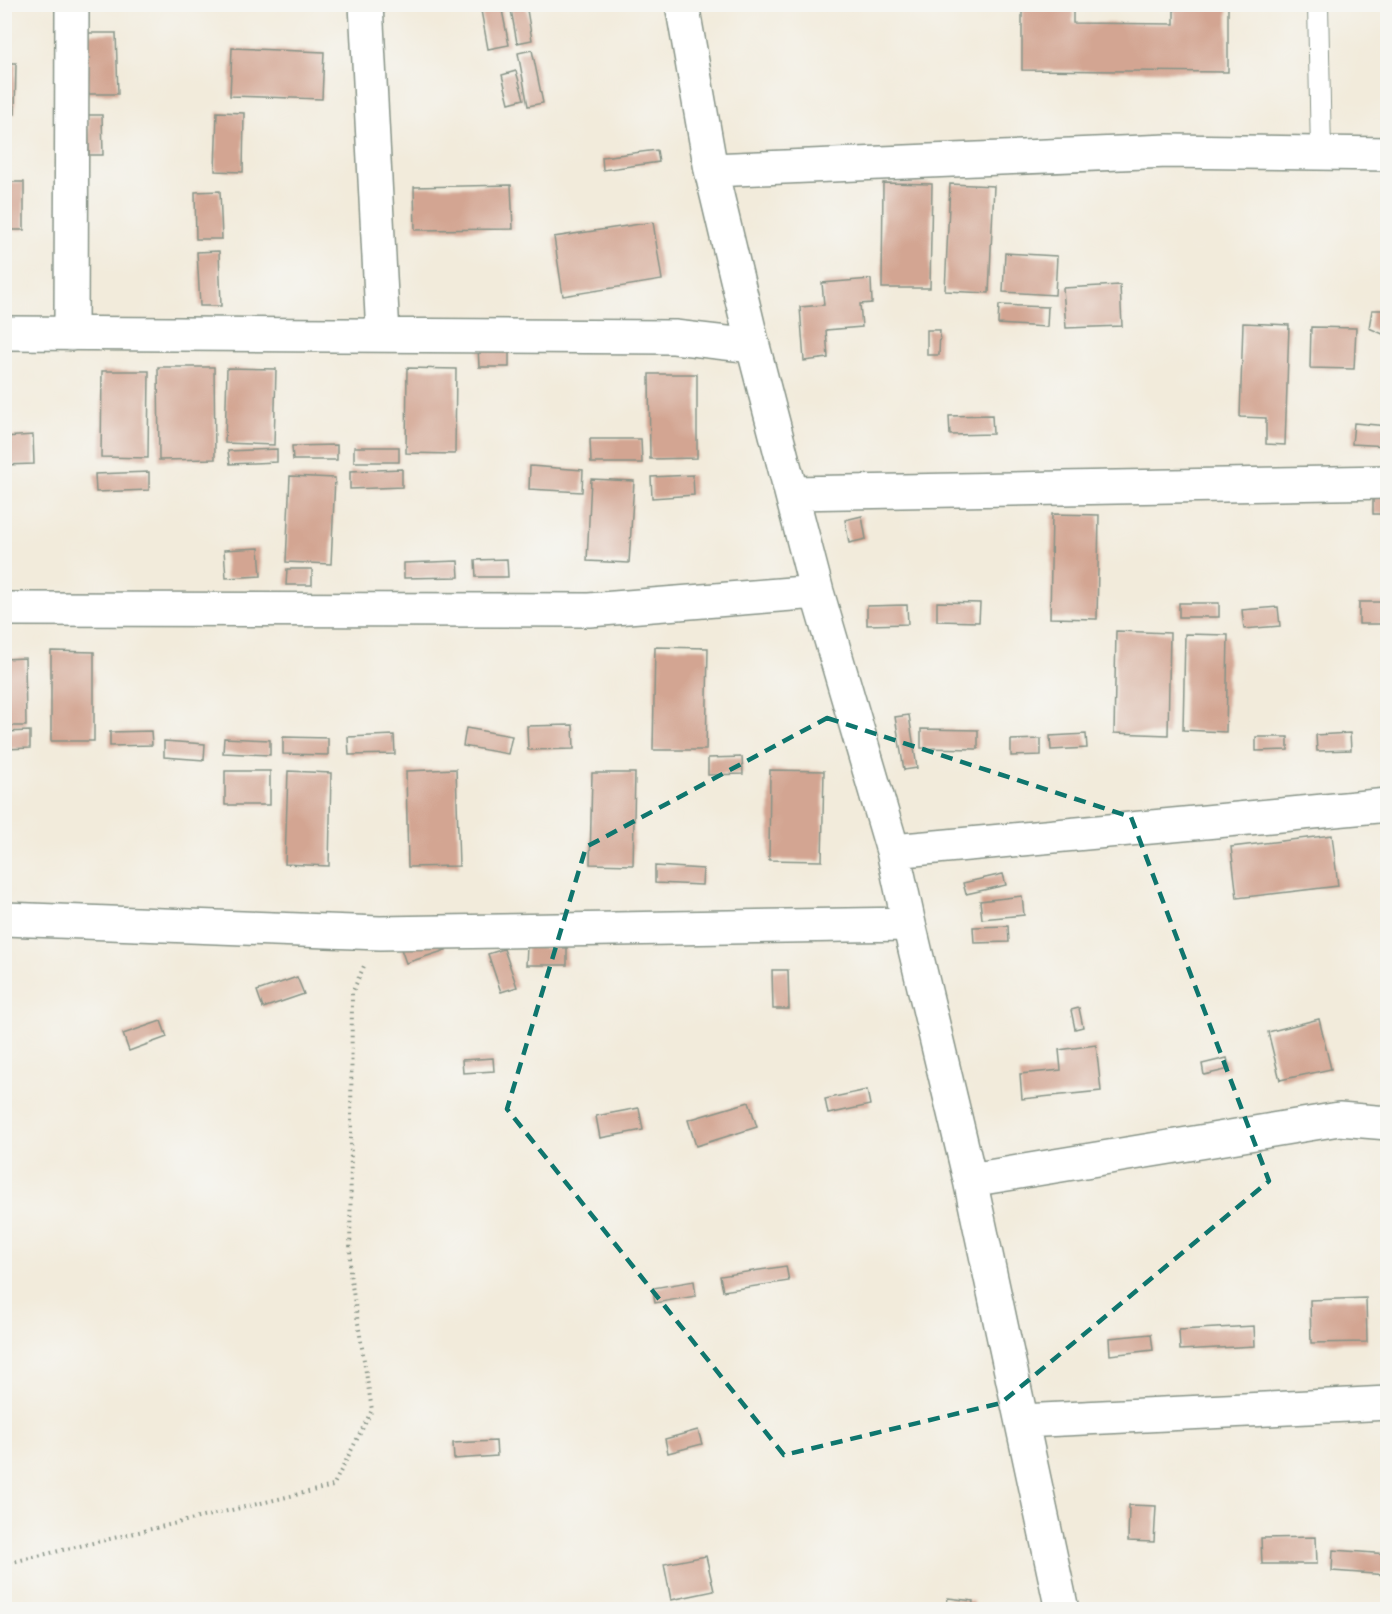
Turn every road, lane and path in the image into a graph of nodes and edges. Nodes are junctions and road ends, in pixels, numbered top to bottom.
1 (72, 4) edge
2 (366, 4) edge
3 (682, 4) edge
4 (1318, 4) edge
5 (1322, 153) junction
6 (1388, 154) edge
7 (711, 170) junction
8 (4, 333) edge
9 (71, 333) junction
10 (383, 335) junction
11 (753, 346) junction
12 (1388, 483) edge
13 (792, 493) junction
14 (817, 592) junction
15 (4, 609) edge
16 (1388, 805) edge
17 (893, 850) junction
18 (4, 919) edge
19 (909, 924) junction
20 (380, 933) junction
21 (1388, 1123) edge
22 (970, 1180) junction
23 (1388, 1403) edge
24 (1022, 1421) junction
25 (4, 1564) edge
26 (1062, 1610) edge

1 - 9 street
2 - 10 street
3 - 7 street
4 - 5 lane
5 - 6 street
5 - 7 street
7 - 11 street
8 - 9 street
9 - 10 street
10 - 11 street
11 - 13 street
12 - 13 street
13 - 14 street
14 - 15 street
14 - 17 street
16 - 17 street
17 - 19 street
18 - 20 street
19 - 20 street
19 - 22 street
20 - 25 path
21 - 22 street
22 - 24 street
23 - 24 street
24 - 26 street

